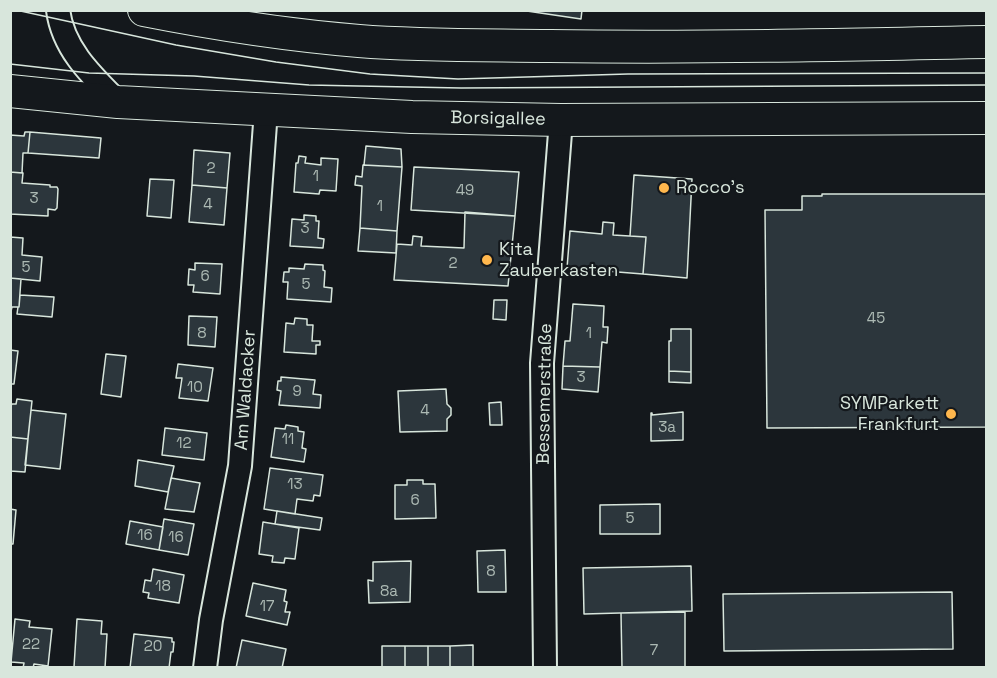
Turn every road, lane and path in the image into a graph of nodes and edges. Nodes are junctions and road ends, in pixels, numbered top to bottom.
1 (58, 10) edge
2 (144, 10) edge
3 (225, 10) edge
4 (358, 41) junction
5 (987, 42) edge
6 (10, 91) edge
7 (118, 102) junction
8 (266, 110) junction
9 (987, 118) edge
10 (561, 120) junction
11 (205, 668) edge
12 (545, 668) edge

1 - 7 street
2 - 4 main road
3 - 4 street
4 - 5 main road
6 - 7 main road, Borsigallee
7 - 8 main road, Borsigallee
8 - 10 main road, Borsigallee
8 - 11 street, Am Waldacker
9 - 10 main road, Borsigallee
10 - 12 street, Bessemerstraße

